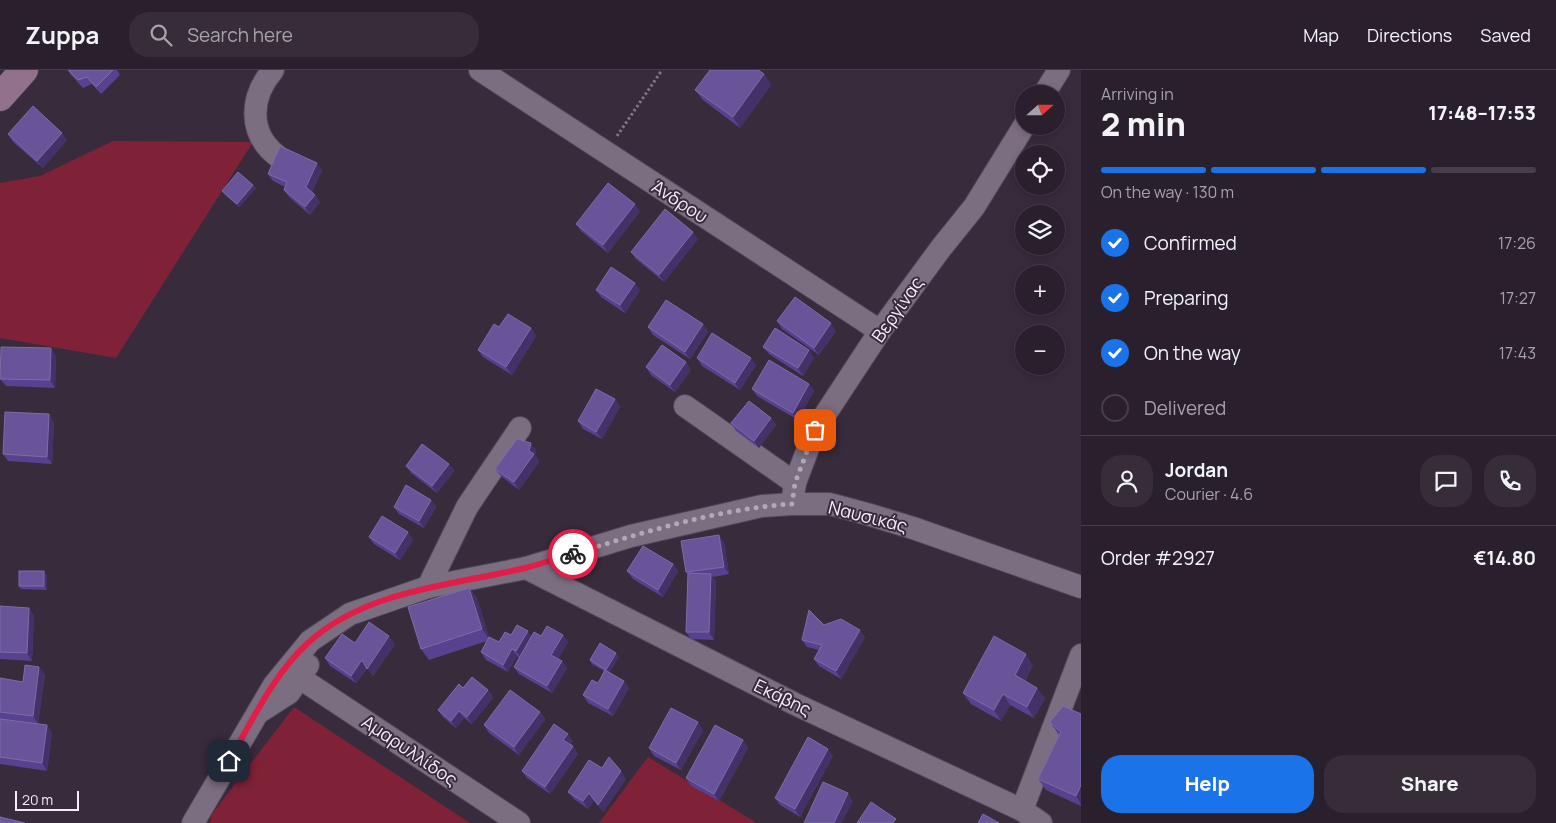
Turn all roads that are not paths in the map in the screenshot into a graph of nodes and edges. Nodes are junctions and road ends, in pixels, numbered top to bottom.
1 (24, 70) edge
2 (273, 70) edge
3 (480, 70) edge
4 (1059, 70) edge
5 (1050, 85) edge
6 (0, 97) edge
7 (1018, 135) edge
8 (276, 155) edge
9 (880, 331) junction
10 (685, 406) dead end
11 (520, 428) dead end
12 (794, 494) junction
13 (526, 568) junction
14 (428, 587) junction
15 (1081, 587) edge
16 (310, 641) junction
17 (1081, 655) edge
18 (300, 678) junction
19 (256, 714) junction
20 (1022, 810) junction
21 (193, 823) edge
22 (519, 823) edge
23 (1041, 823) edge

1 - 6 main road
2 - 8 street
3 - 9 street, Άνδρου
4 - 5 street
7 - 9 street, Βεργίνας
9 - 12 street, Βεργίνας
10 - 12 street
11 - 14 street
12 - 13 street, Ναυσικάς
12 - 15 street, Ναυσικάς
13 - 14 street, Ναυσικάς
13 - 20 street, Εκάβης
14 - 16 street, Ναυσικάς
16 - 18 street
16 - 19 street, Ναυσικάς
17 - 20 street
18 - 19 street
18 - 22 street, Αμαρυλλίδος
19 - 21 street, Ναυσικάς
20 - 23 street, Εκάβης

